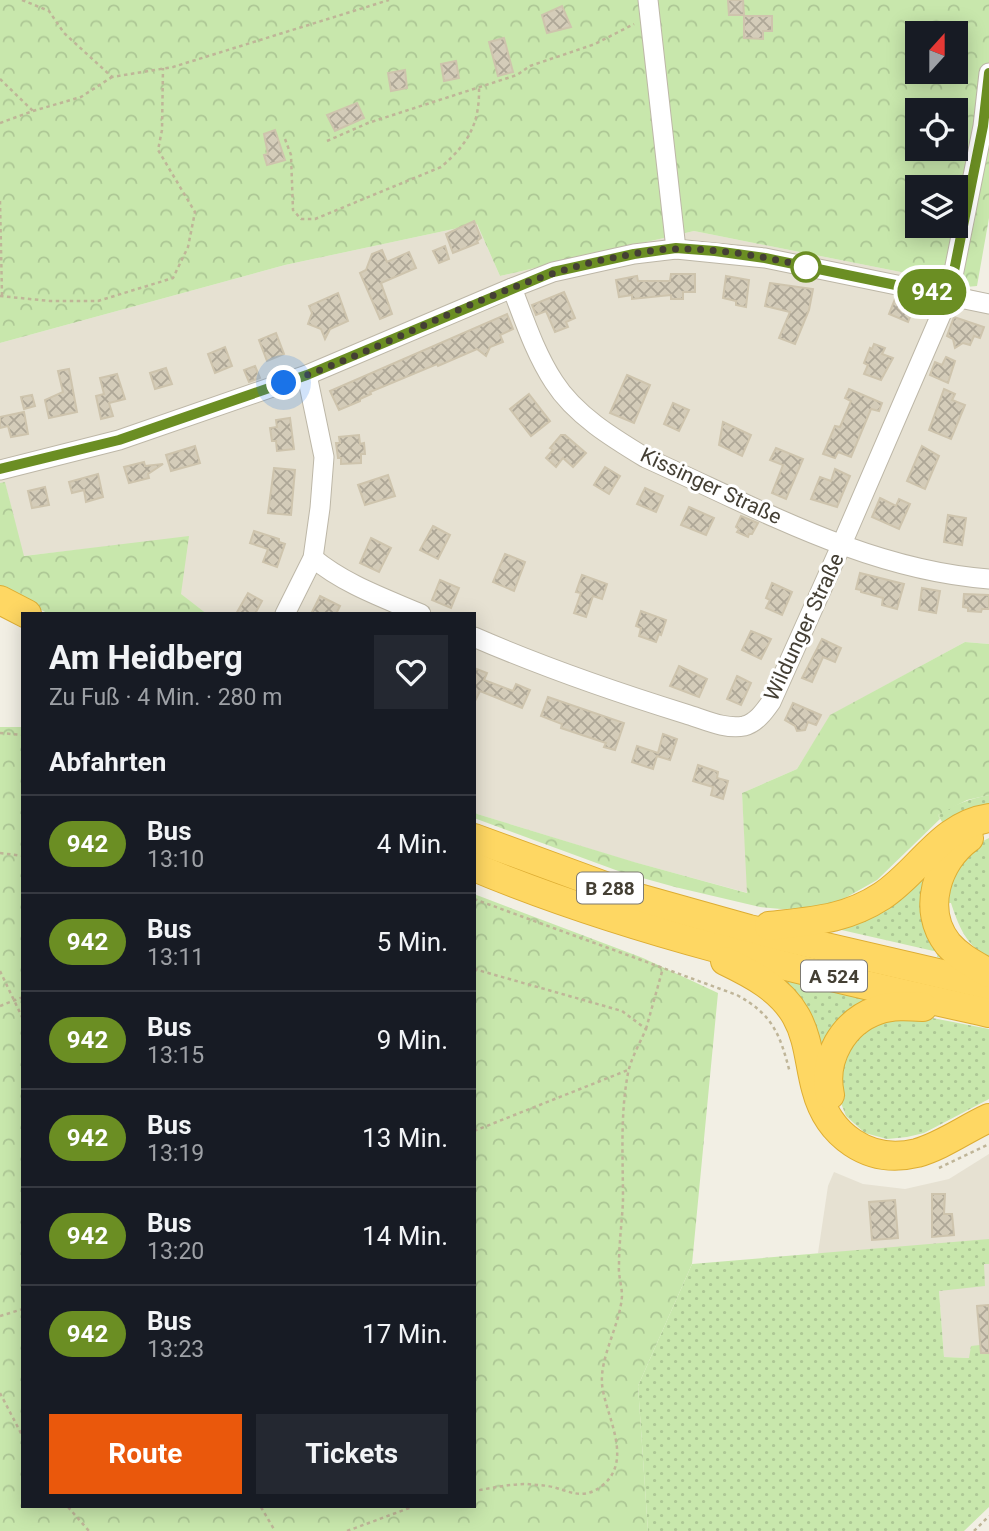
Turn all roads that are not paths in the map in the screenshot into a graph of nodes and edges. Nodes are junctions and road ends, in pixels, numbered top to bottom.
1 (649, 8) edge
2 (989, 73) edge
3 (676, 248) junction
4 (512, 288) junction
5 (949, 296) junction
6 (989, 304) edge
7 (307, 375) junction
8 (0, 470) edge
9 (841, 546) junction
10 (313, 558) junction
11 (989, 579) edge
12 (0, 600) edge
13 (23, 612) edge
14 (286, 612) edge
15 (416, 612) edge
16 (0, 619) edge
17 (21, 630) edge
18 (476, 638) edge
19 (989, 818) edge
20 (989, 830) edge
21 (476, 839) edge
22 (476, 868) edge
23 (749, 929) junction
24 (679, 938) junction
25 (989, 973) edge
26 (985, 1003) edge
27 (989, 1106) edge
28 (989, 1118) edge

1 - 3 street
2 - 5 street, Wildunger Straße
3 - 4 street
3 - 5 street
4 - 7 street
4 - 9 street, Kissinger Straße
5 - 6 street
5 - 9 street, Wildunger Straße
7 - 8 street
7 - 10 street
9 - 11 street, Kissinger Straße
9 - 18 street, Wildunger Straße
10 - 14 street
10 - 15 street
12 - 13 highway
16 - 17 highway
19 - 23 highway
20 - 25 highway
21 - 23 highway, B 288
22 - 24 highway, B 288
23 - 26 highway, A 524
24 - 26 highway, A 524
24 - 28 highway
26 - 27 highway

